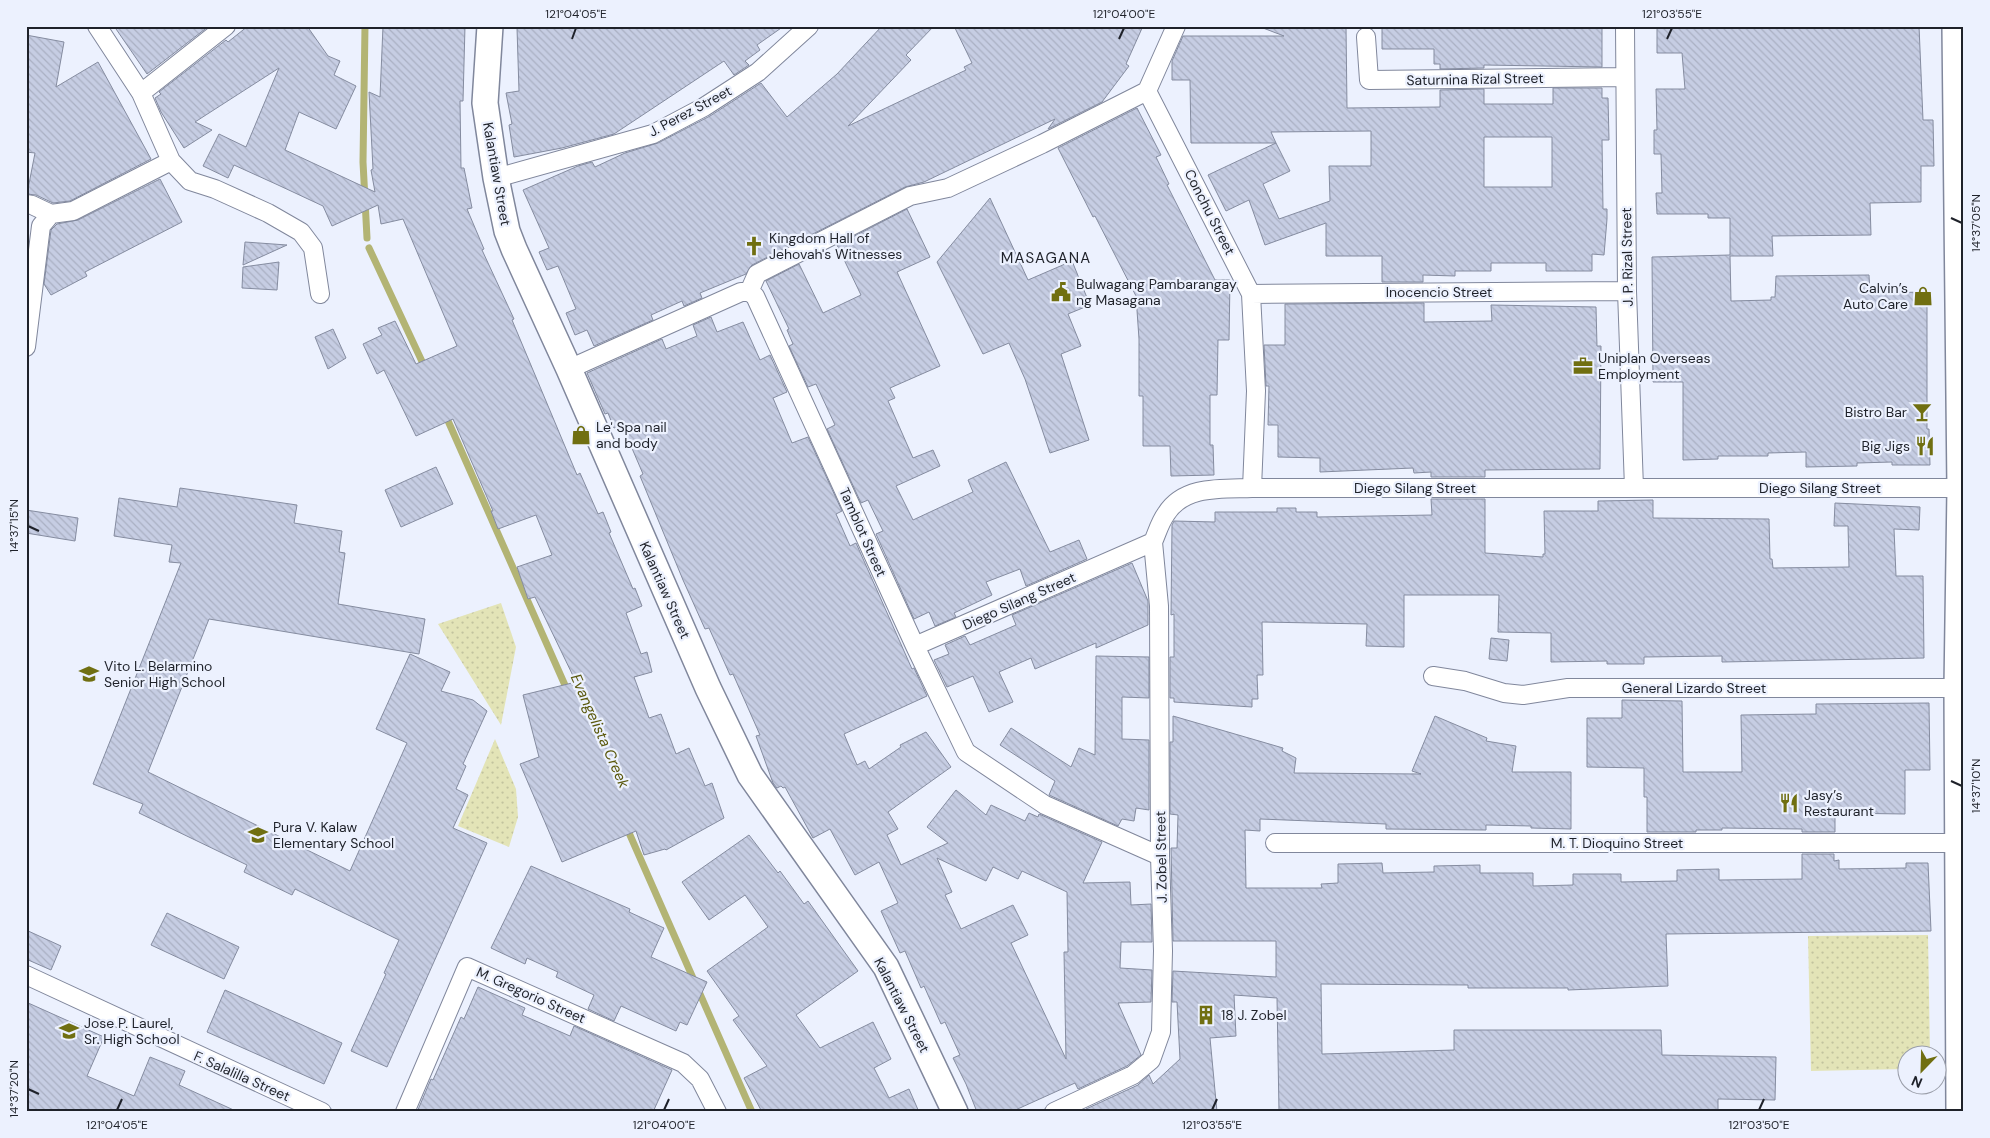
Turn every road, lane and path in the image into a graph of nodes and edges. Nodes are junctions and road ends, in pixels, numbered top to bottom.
1 (96, 26) edge
2 (226, 26) edge
3 (490, 26) edge
4 (809, 26) edge
5 (1176, 26) edge
6 (1625, 26) edge
7 (1955, 26) edge
8 (1366, 37) dead end
9 (1625, 76) junction
10 (1147, 91) junction
11 (141, 93) junction
12 (171, 161) junction
13 (496, 178) junction
14 (26, 204) edge
15 (51, 214) junction
16 (1628, 291) junction
17 (749, 292) junction
18 (320, 294) dead end
19 (1251, 294) junction
20 (28, 315) edge
21 (26, 347) edge
22 (569, 369) junction
23 (1252, 488) junction
24 (1634, 488) junction
25 (1962, 488) edge
26 (1152, 542) junction
27 (915, 646) junction
28 (1433, 676) dead end
29 (1957, 688) junction
30 (1275, 843) dead end
31 (1958, 843) junction
32 (1160, 856) junction
33 (26, 975) edge
34 (322, 1112) edge
35 (405, 1112) edge
36 (717, 1112) edge
37 (955, 1112) edge
38 (1054, 1112) edge
39 (1960, 1112) edge

1 - 11 street
2 - 11 street
3 - 13 street, Kalantiaw Street
4 - 13 street, J. Perez Street
5 - 10 street
6 - 9 street, J. P. Rizal Street
7 - 25 street
8 - 9 street, Saturnina Rizal Street
9 - 16 street, J. P. Rizal Street
10 - 17 street
10 - 19 street, Conchu Street
11 - 12 street
12 - 15 street
12 - 18 street
13 - 22 street, Kalantiaw Street
14 - 15 street
15 - 20 street
16 - 19 street, Inocencio Street
16 - 24 street, J. P. Rizal Street
17 - 22 street
17 - 27 street, Tamblot Street
19 - 23 street, Conchu Street
20 - 21 street
22 - 37 street, Kalantiaw Street
23 - 24 street, Diego Silang Street
23 - 26 street, Diego Silang Street
24 - 25 street, Diego Silang Street
25 - 29 street
26 - 27 street, Diego Silang Street
26 - 32 street, J. Zobel Street
27 - 32 street, Tamblot Street
28 - 29 street, General Lizardo Street
29 - 31 street
30 - 31 street, M. T. Dioquino Street
31 - 39 street
32 - 38 street, J. Zobel Street
33 - 34 street, F. Salalilla Street
35 - 36 street, M. Gregorio Street

